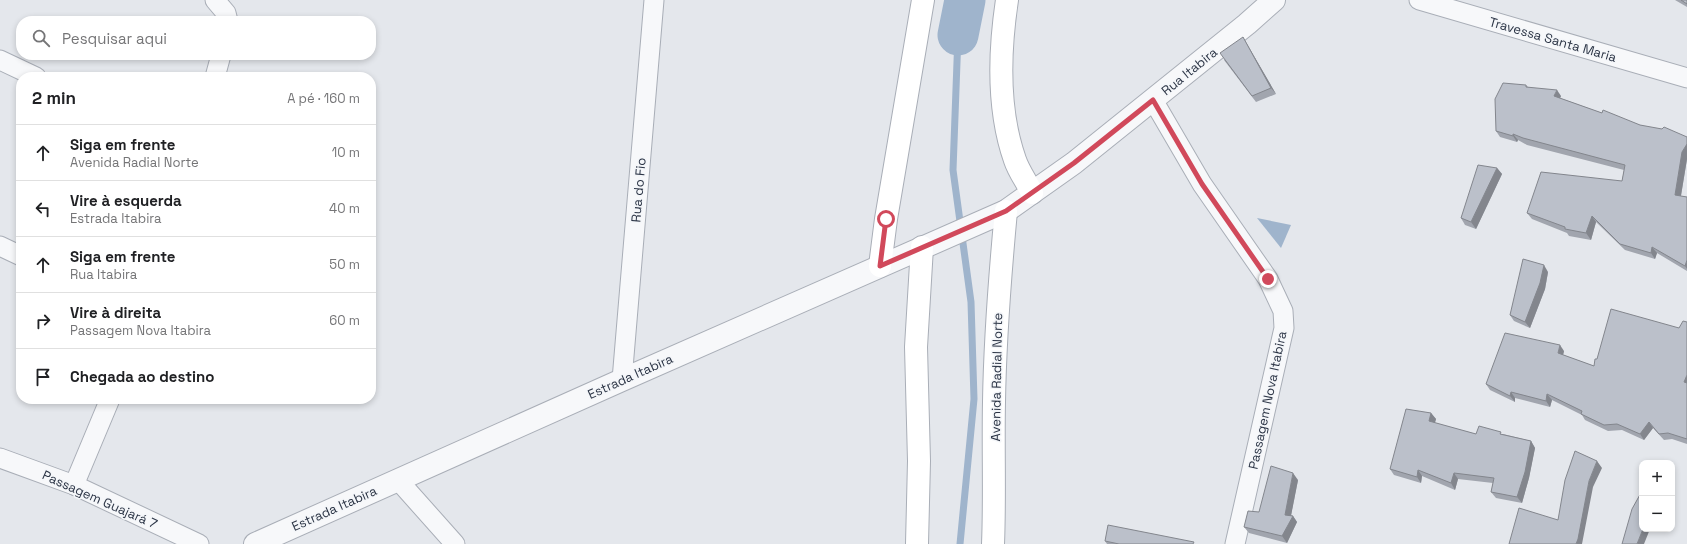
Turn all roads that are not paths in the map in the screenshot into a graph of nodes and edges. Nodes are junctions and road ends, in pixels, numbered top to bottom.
1 (214, 0) edge
2 (654, 0) edge
3 (923, 0) edge
4 (1007, 0) edge
5 (1274, 0) edge
6 (1419, 0) edge
7 (227, 16) edge
8 (0, 60) edge
9 (220, 60) edge
10 (25, 72) edge
11 (216, 72) edge
12 (1687, 78) edge
13 (1153, 100) junction
14 (1032, 193) junction
15 (1006, 211) junction
16 (0, 246) edge
17 (922, 248) junction
18 (16, 254) edge
19 (880, 266) junction
20 (622, 380) junction
21 (108, 404) edge
22 (0, 458) edge
23 (398, 480) junction
24 (74, 485) junction
25 (199, 544) edge
26 (255, 544) edge
27 (455, 544) edge
28 (917, 544) edge
29 (994, 544) edge
30 (1235, 544) edge

1 - 7 street
2 - 20 street, Rua do Fio
3 - 19 main road
4 - 14 main road
5 - 13 street, Rua Itabira
6 - 12 street, Travessa Santa Maria
8 - 10 street
9 - 11 street
13 - 14 street, Rua Itabira
13 - 30 street, Passagem Nova Itabira
14 - 15 street, Rua Itabira
15 - 17 street, Estrada Itabira
15 - 29 main road, Avenida Radial Norte
16 - 18 street
17 - 19 street, Estrada Itabira
17 - 28 main road
19 - 20 street, Estrada Itabira
20 - 23 street, Estrada Itabira
21 - 24 street
22 - 24 street, Passagem Guajará 7
23 - 26 street, Estrada Itabira
23 - 27 street
24 - 25 street, Passagem Guajará 7

